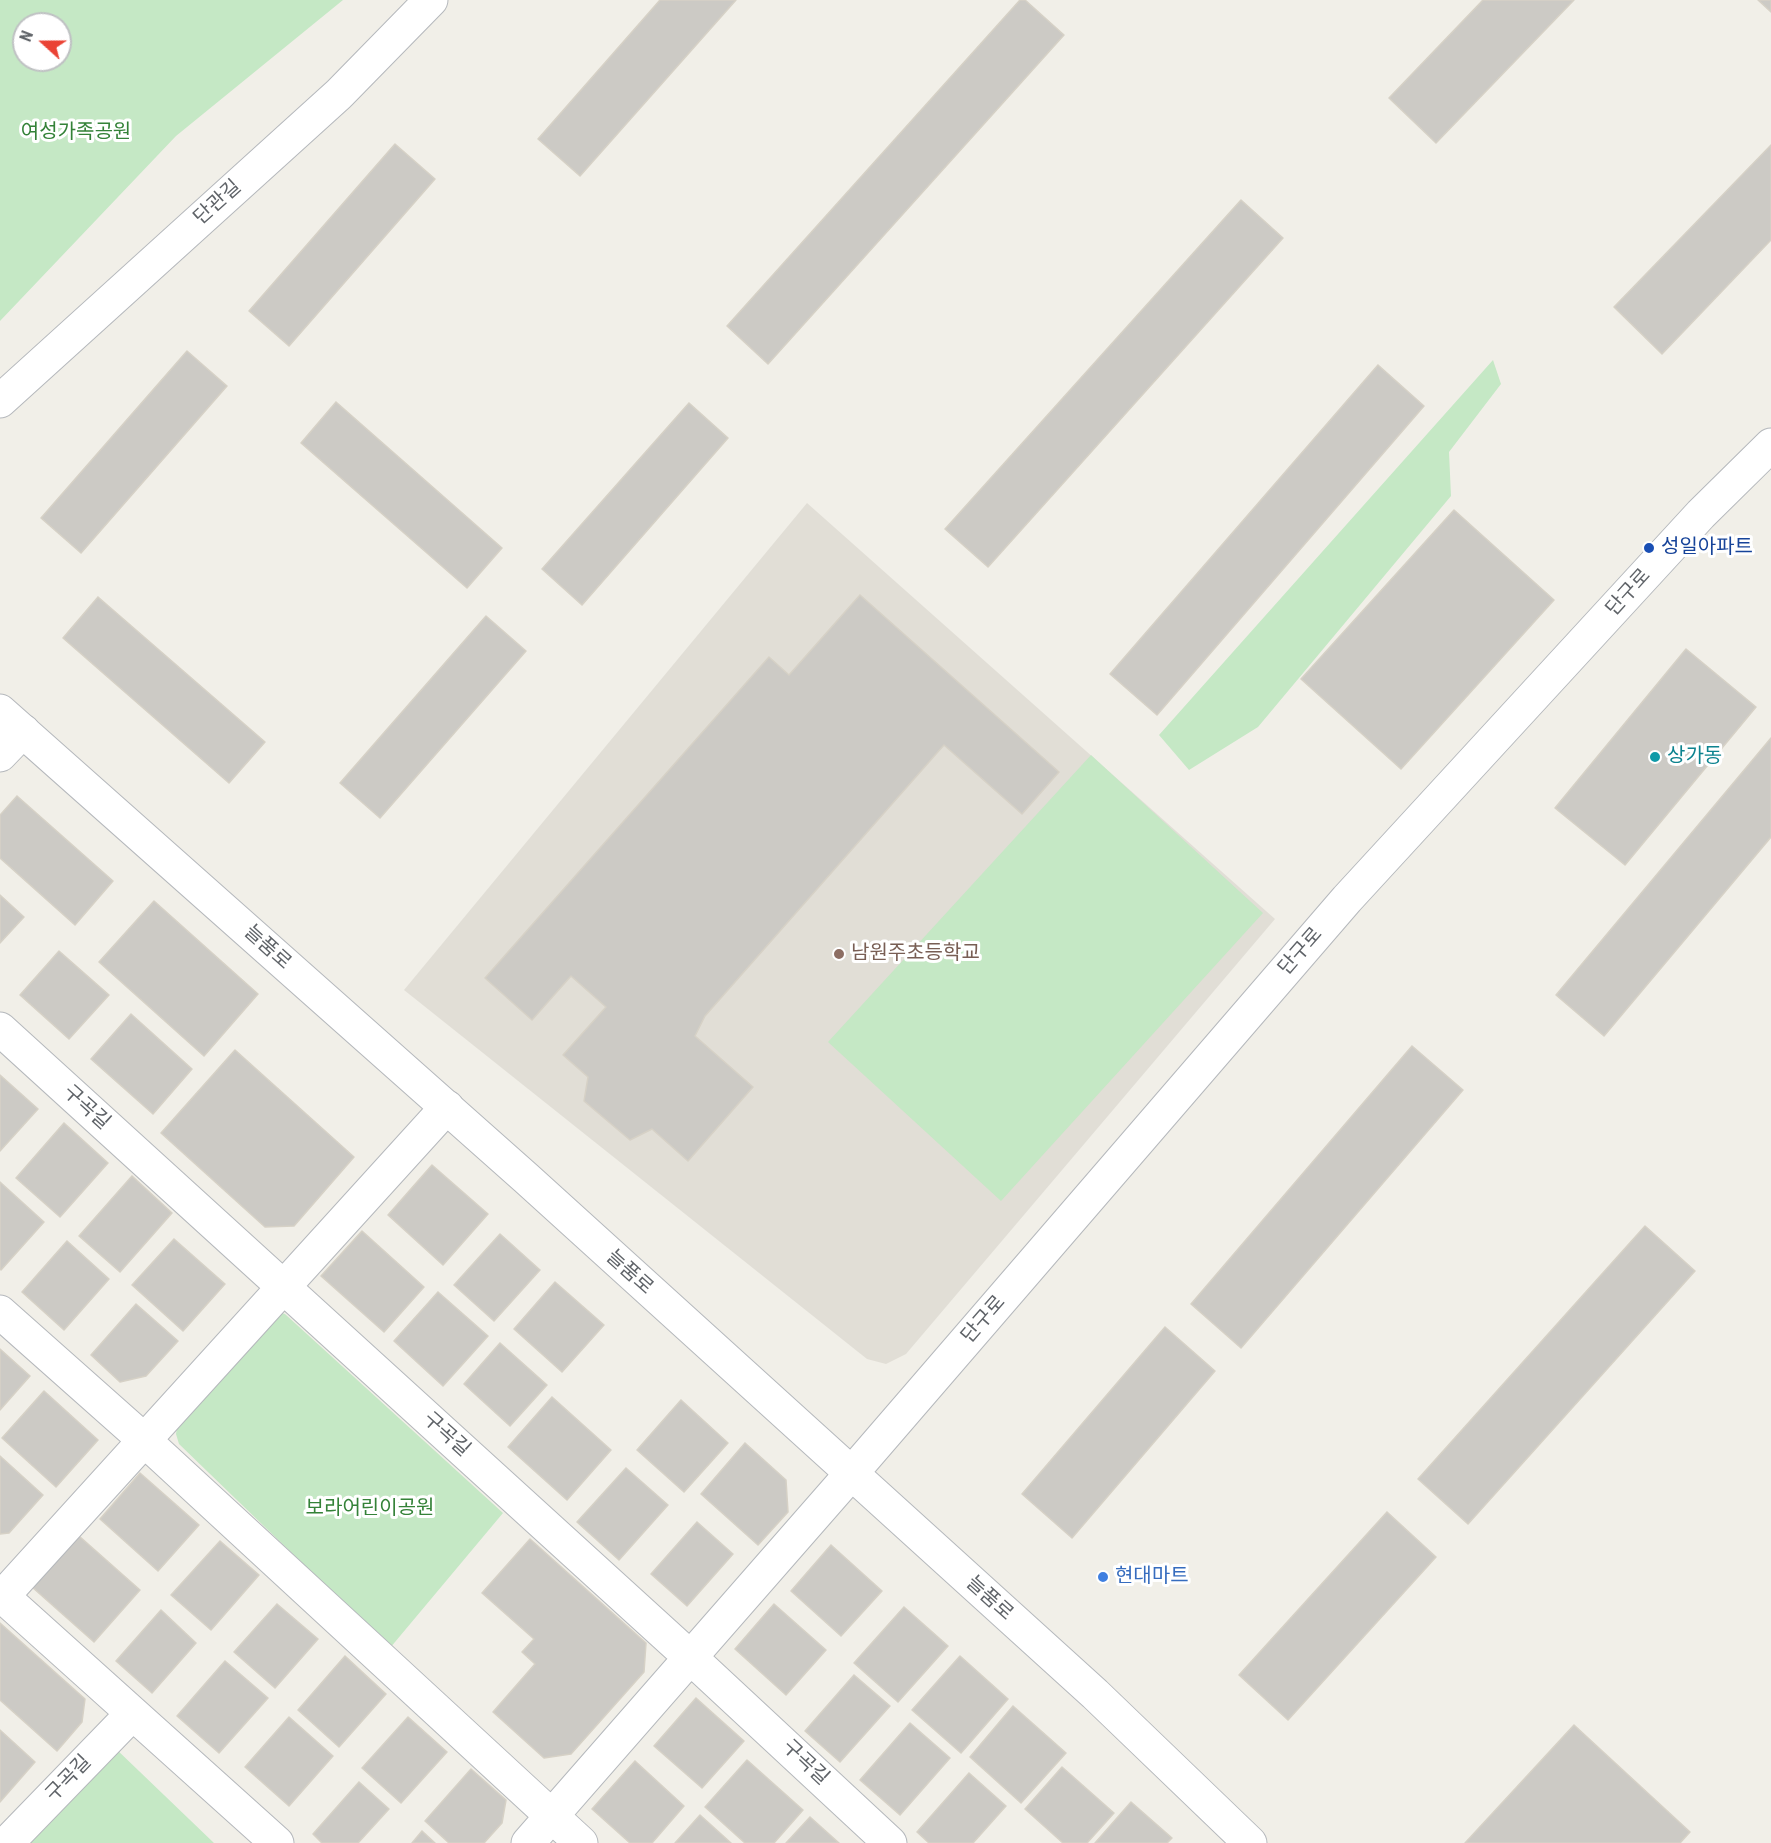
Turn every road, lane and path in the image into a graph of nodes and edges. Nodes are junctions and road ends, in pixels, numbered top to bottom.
1 (431, 0) edge
2 (0, 401) edge
3 (1771, 445) edge
4 (12, 721) edge
5 (0, 755) edge
6 (0, 1029) edge
7 (447, 1107) junction
8 (282, 1287) junction
9 (0, 1312) edge
10 (143, 1439) junction
11 (850, 1475) junction
12 (1, 1595) edge
13 (691, 1658) junction
14 (132, 1714) junction
15 (552, 1817) junction
16 (1245, 1842) edge
17 (7, 1843) edge
18 (277, 1843) edge
19 (528, 1843) edge
20 (581, 1843) edge
21 (890, 1843) edge

1 - 2 street, 단관길
3 - 11 street, 단구로
4 - 5 street
4 - 7 street, 늘품로
6 - 8 street, 구곡길
7 - 8 street
7 - 11 street, 늘품로
8 - 10 street
8 - 13 street, 구곡길
9 - 10 street
10 - 12 street
10 - 15 street
11 - 13 street, 단구로
11 - 16 street, 늘품로
12 - 14 street
13 - 15 street, 단구로
13 - 21 street, 구곡길
14 - 17 street, 구곡길
14 - 18 street
15 - 19 street, 단구로
15 - 20 street

